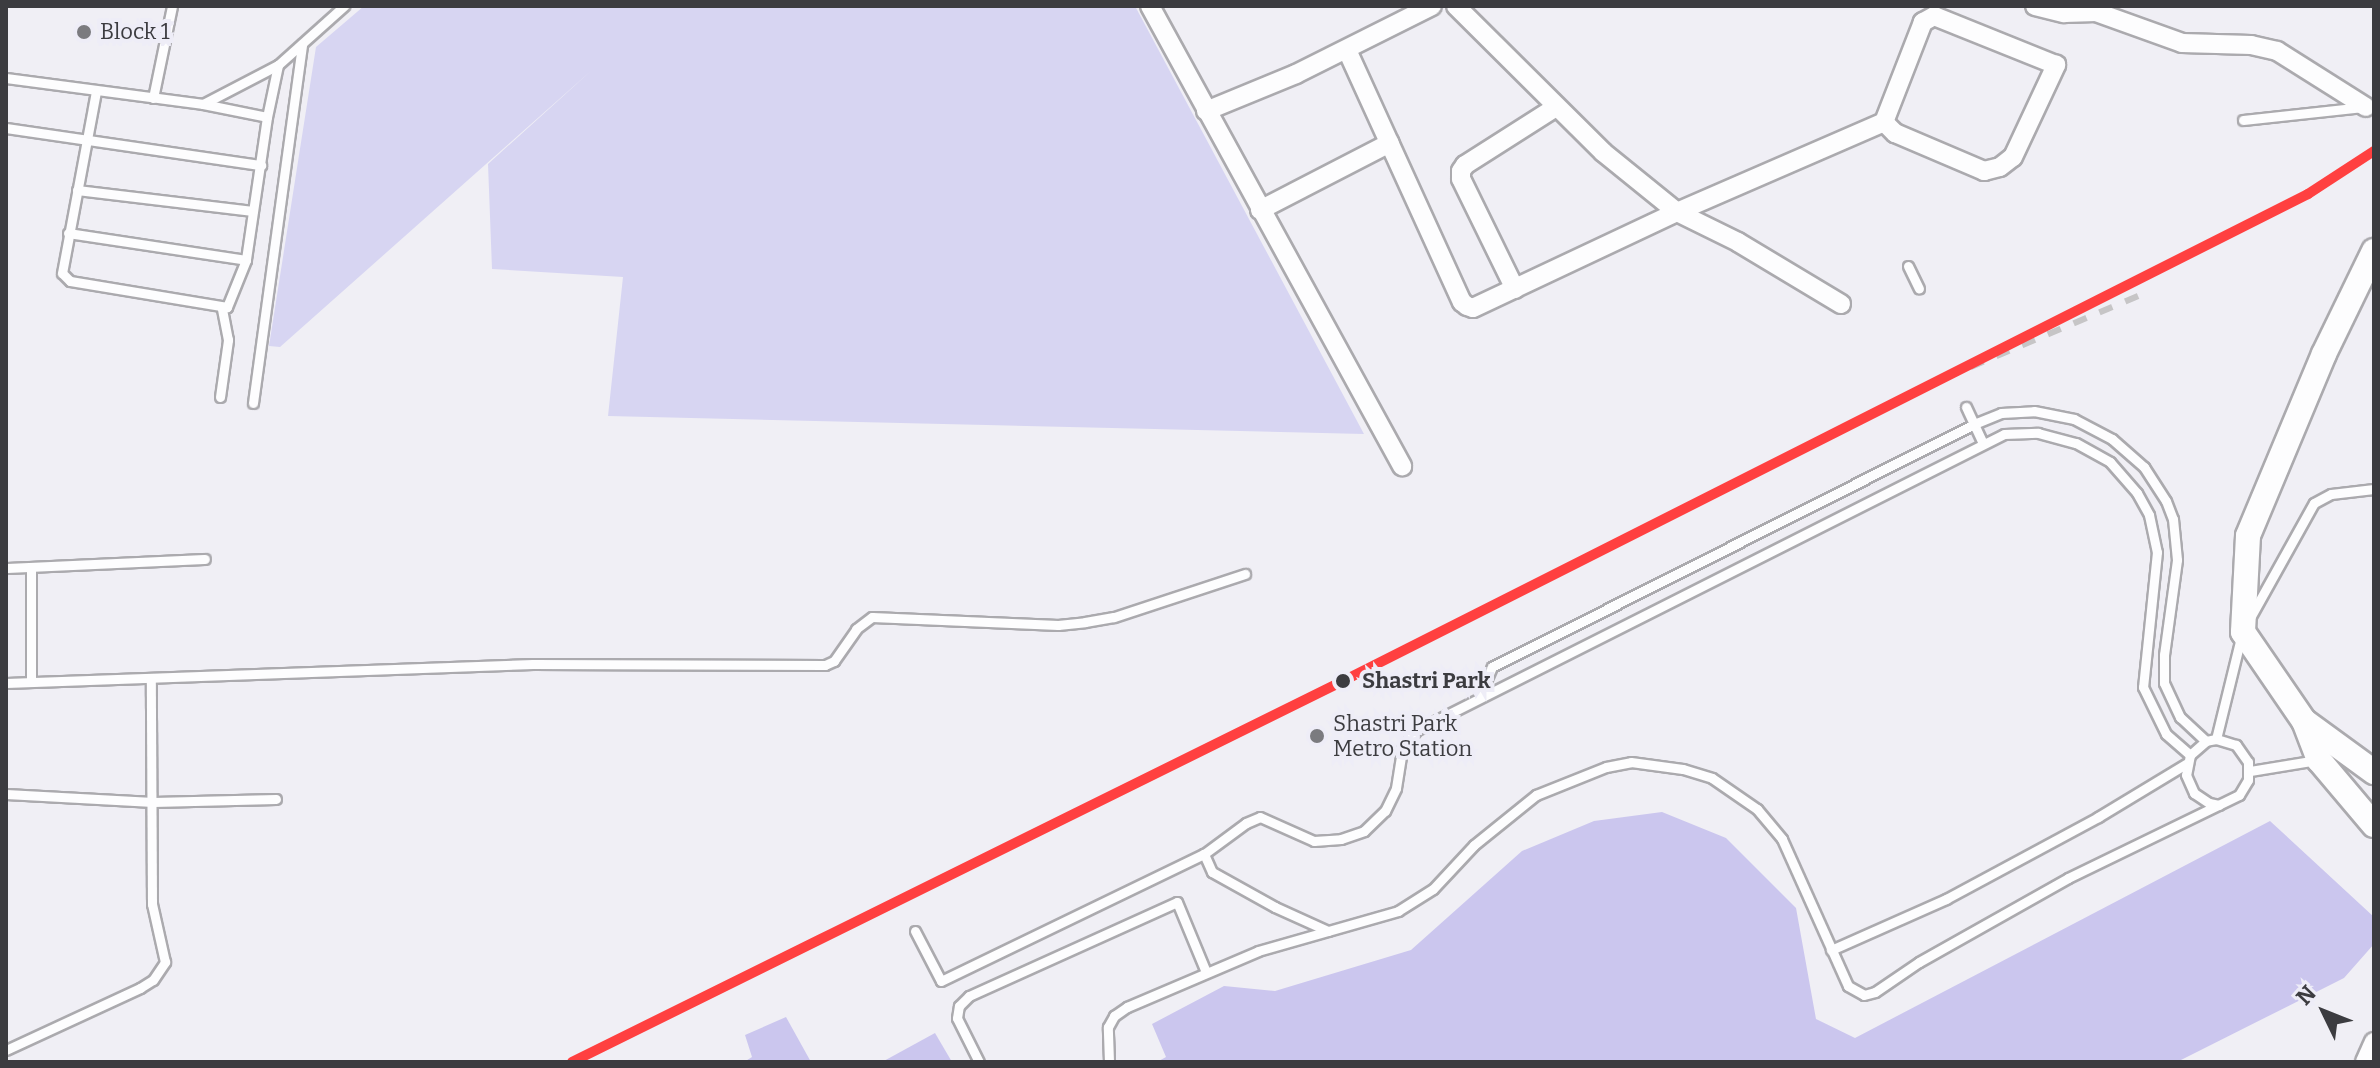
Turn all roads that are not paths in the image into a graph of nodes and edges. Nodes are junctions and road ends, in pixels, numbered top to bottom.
1 (172, 6) edge
2 (344, 6) edge
3 (1150, 6) edge
4 (1432, 6) edge
5 (1456, 6) edge
6 (2035, 6) edge
7 (2067, 9) edge
8 (302, 44) junction
9 (1347, 50) junction
10 (278, 65) junction
11 (6, 78) edge
12 (96, 91) junction
13 (153, 98) junction
14 (203, 104) junction
15 (1556, 107) junction
16 (2370, 107) edge
17 (1206, 111) junction
18 (267, 117) junction
19 (2243, 120) dead end
20 (1884, 122) junction
21 (6, 128) edge
22 (88, 142) junction
23 (1390, 143) junction
24 (261, 165) junction
25 (77, 190) junction
26 (1260, 210) junction
27 (253, 211) junction
28 (1677, 212) junction
29 (68, 233) junction
30 (2374, 251) edge
31 (246, 260) junction
32 (1908, 266) dead end
33 (1515, 289) junction
34 (1919, 289) dead end
35 (1841, 304) dead end
36 (222, 308) junction
37 (220, 397) dead end
38 (253, 403) dead end
39 (1966, 407) dead end
40 (1974, 424) junction
41 (1983, 443) junction
42 (1402, 466) dead end
43 (2374, 489) edge
44 (205, 559) dead end
45 (6, 568) edge
46 (31, 568) junction
47 (1245, 574) dead end
48 (2243, 632) junction
49 (151, 680) junction
50 (31, 682) junction
51 (6, 683) edge
52 (1480, 695) junction
53 (2304, 721) junction
54 (2211, 740) junction
55 (2188, 760) junction
56 (2319, 760) junction
57 (2250, 771) junction
58 (2374, 772) edge
59 (6, 794) edge
60 (276, 799) dead end
61 (153, 802) junction
62 (2219, 805) junction
63 (2374, 825) edge
64 (1204, 854) junction
65 (915, 931) dead end
66 (1328, 931) junction
67 (1831, 950) junction
68 (1206, 972) junction
69 (2374, 1042) edge
70 (6, 1050) edge
71 (979, 1062) edge
72 (1109, 1062) edge
73 (2365, 1062) edge

1 - 13 lane
2 - 8 lane
3 - 17 street
4 - 9 street
5 - 15 street
6 - 7 street
7 - 16 street
8 - 10 lane
8 - 38 lane
9 - 17 street
9 - 23 street
10 - 14 lane
10 - 18 lane
11 - 12 lane
12 - 13 lane
12 - 22 lane
13 - 14 lane
14 - 18 lane
15 - 28 street
15 - 33 street
16 - 19 lane
17 - 26 street
18 - 24 lane
20 - 20 street
20 - 28 street
21 - 22 lane
22 - 24 lane
22 - 25 lane
23 - 26 street
23 - 33 street
24 - 27 lane
25 - 27 lane
25 - 29 lane
26 - 42 street
27 - 31 lane
28 - 33 street
28 - 35 street
29 - 31 lane
29 - 36 lane
30 - 48 street
31 - 36 lane
32 - 34 lane
36 - 37 lane
39 - 40 lane
40 - 41 lane
40 - 52 lane
40 - 54 lane
41 - 52 lane
41 - 55 lane
43 - 48 lane
44 - 46 lane
45 - 46 lane
46 - 50 lane
47 - 49 lane
48 - 53 street
48 - 54 lane
49 - 50 lane
49 - 61 lane
50 - 51 lane
52 - 64 lane
53 - 56 street
53 - 58 street
54 - 55 lane
54 - 57 lane
55 - 62 lane
55 - 67 lane
56 - 57 lane
56 - 63 street
57 - 62 lane
59 - 61 lane
60 - 61 lane
61 - 70 lane
62 - 67 lane
64 - 65 lane
64 - 66 lane
66 - 67 lane
66 - 68 lane
68 - 71 lane
68 - 72 lane
69 - 73 street

